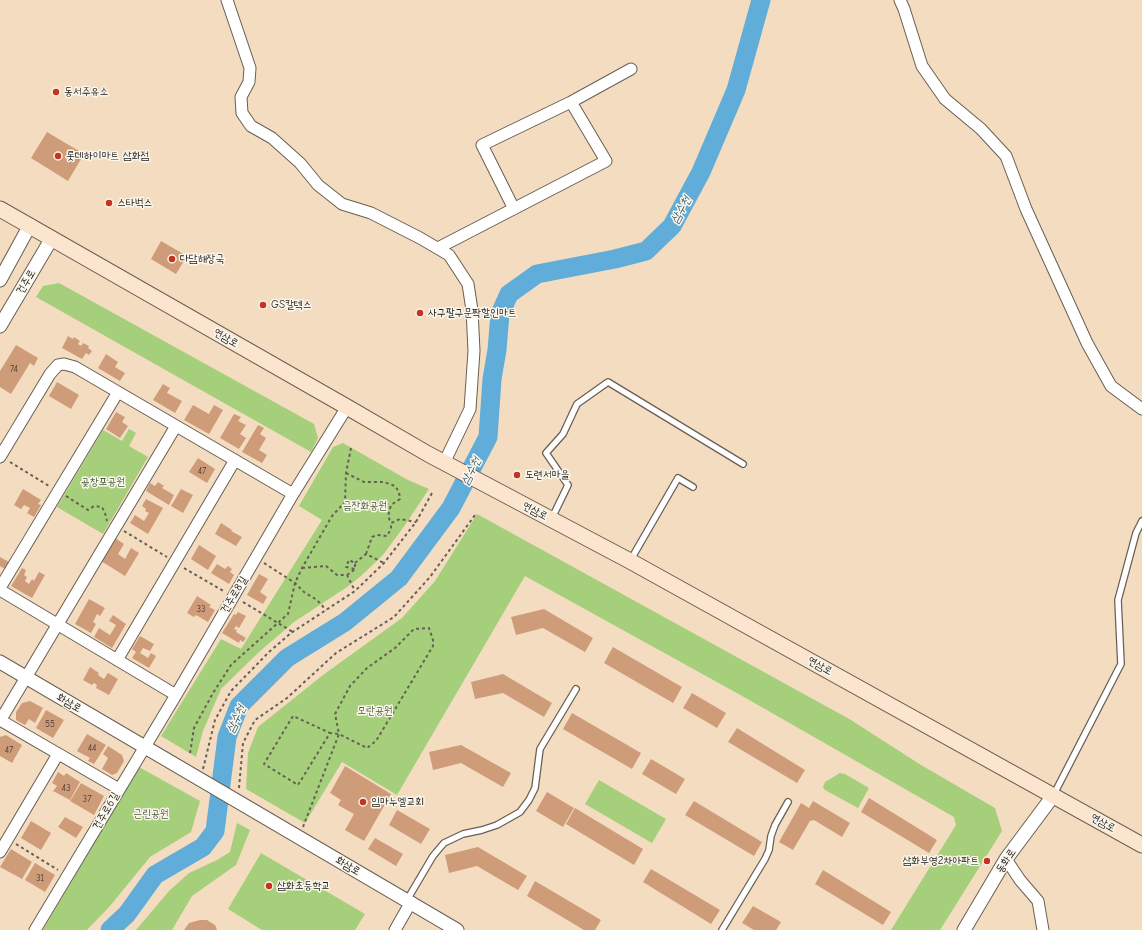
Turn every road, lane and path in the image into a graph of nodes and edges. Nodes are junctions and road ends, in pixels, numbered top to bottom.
1 (227, 0) edge
2 (900, 0) edge
3 (631, 69) dead end
4 (571, 102) junction
5 (0, 209) edge
6 (514, 209) junction
7 (30, 225) junction
8 (52, 238) junction
9 (438, 248) junction
10 (0, 280) edge
11 (0, 326) edge
12 (118, 392) junction
13 (347, 407) junction
14 (1142, 409) edge
15 (176, 426) junction
16 (351, 448) dead end
17 (0, 457) edge
18 (235, 460) junction
19 (743, 464) dead end
20 (448, 465) junction
21 (346, 473) junction
22 (693, 487) dead end
23 (58, 492) junction
24 (432, 493) dead end
25 (293, 494) junction
26 (475, 515) dead end
27 (551, 520) junction
28 (1142, 521) edge
29 (416, 522) junction
30 (391, 523) junction
31 (116, 526) junction
32 (366, 554) junction
33 (256, 558) junction
34 (630, 561) junction
35 (175, 562) junction
36 (355, 563) junction
37 (384, 563) junction
38 (302, 568) junction
39 (354, 569) junction
40 (347, 575) junction
41 (295, 583) junction
42 (0, 589) edge
43 (355, 591) junction
44 (233, 596) junction
45 (326, 610) junction
46 (278, 623) junction
47 (57, 624) junction
48 (294, 632) junction
49 (117, 660) junction
50 (0, 662) edge
51 (25, 678) junction
52 (576, 689) dead end
53 (176, 695) junction
54 (0, 720) edge
55 (330, 733) junction
56 (339, 734) junction
57 (144, 747) junction
58 (190, 753) dead end
59 (58, 754) junction
60 (201, 780) junction
61 (119, 789) junction
62 (1053, 796) junction
63 (238, 801) junction
64 (788, 802) dead end
65 (299, 837) junction
66 (7, 839) junction
67 (1142, 845) edge
68 (0, 852) edge
69 (1006, 859) junction
70 (68, 876) junction
71 (409, 901) junction
72 (35, 930) edge
73 (395, 930) edge
74 (457, 930) edge
75 (722, 930) edge
76 (964, 930) edge
77 (1043, 930) edge

1 - 9 street
2 - 14 street
3 - 4 street
4 - 6 street
4 - 6 street
5 - 7 main road, 연삼로
6 - 9 street
7 - 8 main road, 연삼로
7 - 10 street
8 - 11 street, 건주로
8 - 13 main road, 연삼로
9 - 20 street
12 - 15 street
12 - 17 street
12 - 23 street
13 - 20 main road, 연삼로
13 - 25 street, 건주로8길
15 - 18 street
15 - 31 street
16 - 21 path
17 - 23 path
18 - 25 street
18 - 35 street
19 - 27 lane
20 - 27 main road, 연삼로
21 - 30 path
21 - 38 path
22 - 34 lane
23 - 31 path
23 - 42 street
24 - 29 path
25 - 33 street, 건주로8길
26 - 63 path
27 - 34 main road, 연삼로
28 - 62 lane
29 - 30 path
29 - 37 path
30 - 32 path
31 - 35 path
31 - 47 street
32 - 36 path
32 - 37 path
33 - 41 path
33 - 44 street, 건주로8길
34 - 62 main road, 연삼로
35 - 44 path
35 - 49 street
36 - 39 path
36 - 39 path
37 - 43 path
38 - 40 path
38 - 41 path
39 - 40 path
40 - 43 path
41 - 45 path
41 - 46 path
42 - 47 street
43 - 45 path
44 - 46 path
44 - 53 street, 건주로8길
45 - 48 path
46 - 48 path
46 - 58 path
47 - 49 street
47 - 51 street
48 - 60 path
49 - 53 street
50 - 51 street, 화삼로
51 - 54 street
51 - 57 street, 화삼로
52 - 71 lane
53 - 57 street, 건주로8길
54 - 59 street, 건주로6길
55 - 55 path
55 - 56 path
56 - 56 path
56 - 65 path
57 - 60 street, 화삼로
57 - 61 street, 건주로8길
59 - 61 street, 건주로6길
59 - 66 street
60 - 63 street, 화삼로
61 - 70 street, 건주로6길
62 - 67 main road, 연삼로
62 - 69 street, 동화로
63 - 65 street, 화삼로
64 - 75 lane
65 - 71 street, 화삼로
66 - 68 street
66 - 70 path
69 - 76 street, 동화로
69 - 77 street
70 - 72 street, 건주로6길
71 - 73 street
71 - 74 street, 화삼로

